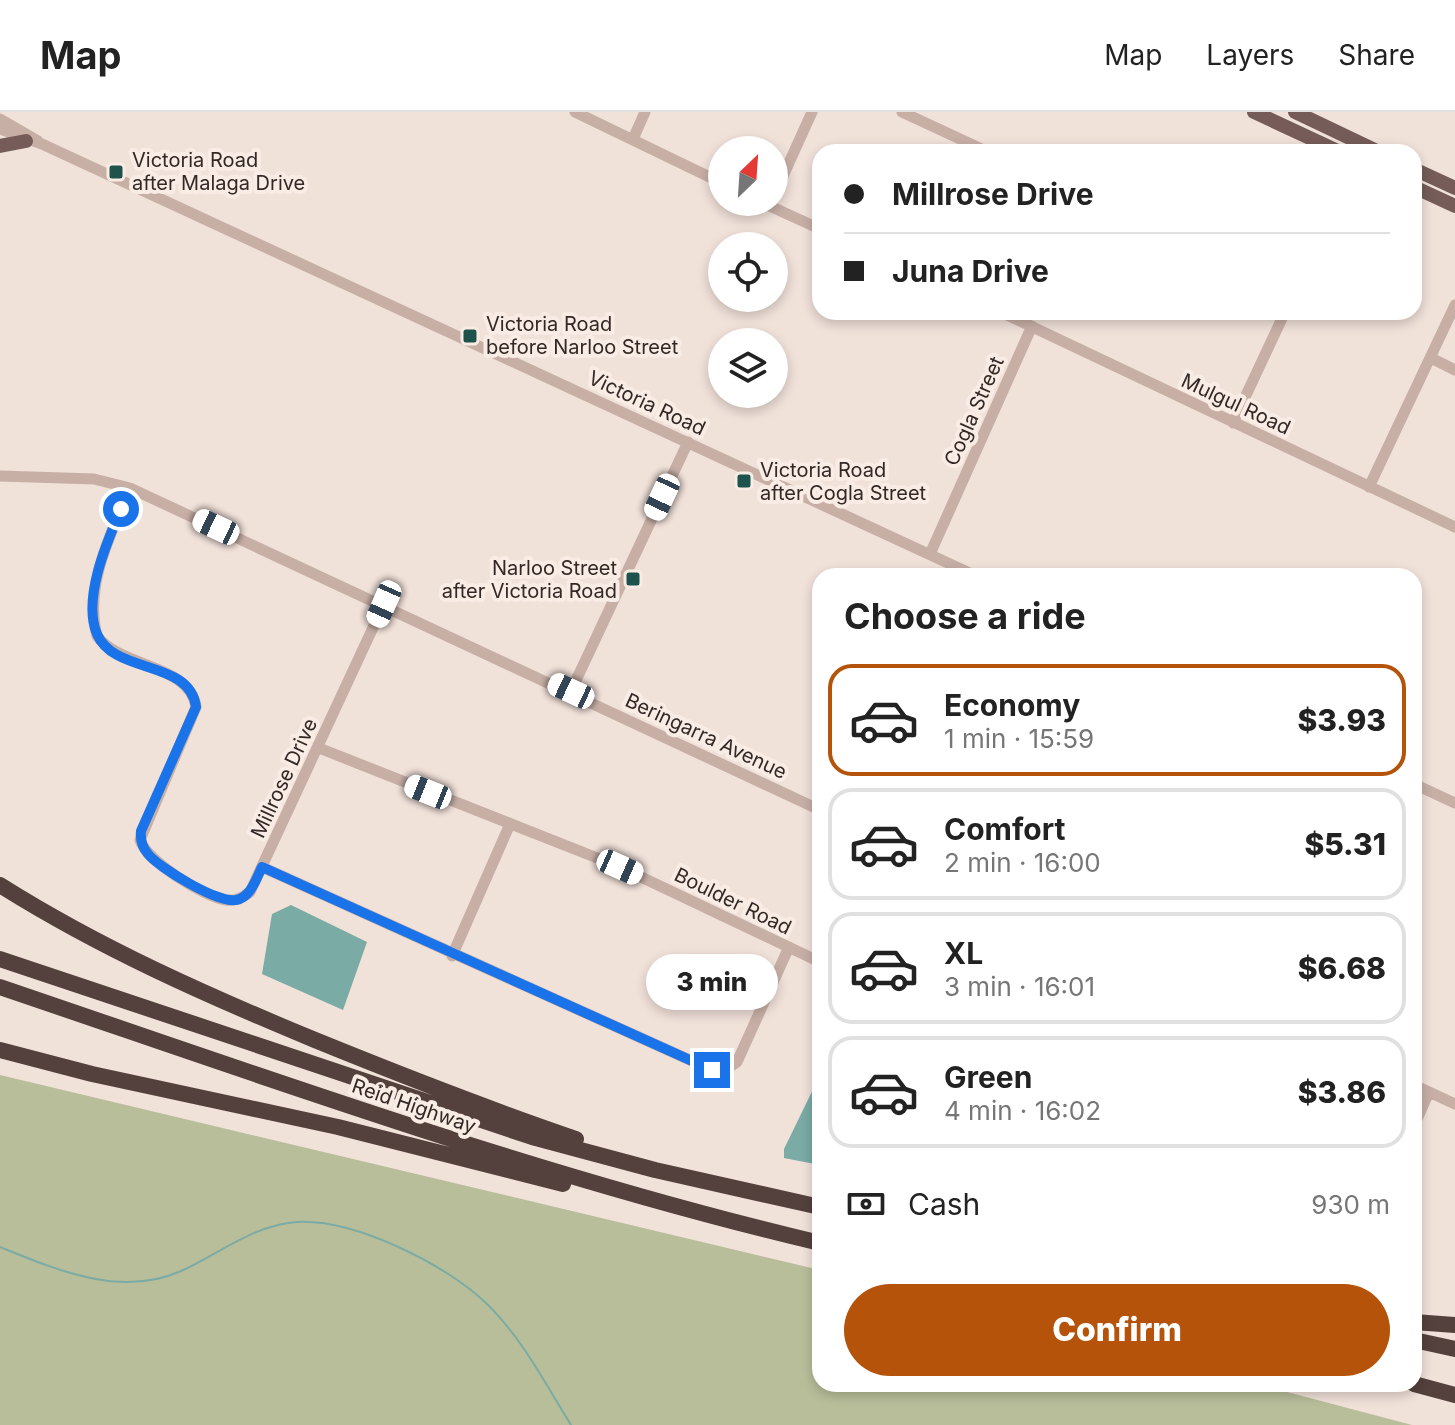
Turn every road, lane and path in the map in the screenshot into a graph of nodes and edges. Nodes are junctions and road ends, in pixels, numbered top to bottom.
1 (575, 112) edge
2 (645, 112) edge
3 (812, 112) edge
4 (902, 112) edge
5 (1254, 112) edge
6 (1295, 112) edge
7 (0, 119) edge
8 (0, 129) edge
9 (633, 139) junction
10 (26, 141) junction
11 (42, 144) junction
12 (971, 144) edge
13 (1323, 144) edge
14 (1362, 144) edge
15 (0, 146) edge
16 (788, 162) edge
17 (1422, 173) edge
18 (708, 176) edge
19 (1455, 188) edge
20 (1422, 191) edge
21 (1455, 206) edge
22 (788, 212) edge
23 (812, 225) edge
24 (1455, 305) edge
25 (1019, 320) edge
26 (1281, 320) edge
27 (1032, 326) junction
28 (1431, 358) junction
29 (1455, 370) edge
30 (1233, 423) junction
31 (688, 442) junction
32 (0, 476) edge
33 (1369, 487) junction
34 (130, 488) junction
35 (1455, 527) edge
36 (930, 554) junction
37 (959, 568) edge
38 (384, 604) junction
39 (571, 691) junction
40 (319, 748) junction
41 (1422, 788) edge
42 (1455, 803) edge
43 (812, 806) edge
44 (510, 824) junction
45 (262, 867) junction
46 (0, 885) edge
47 (0, 892) edge
48 (31, 904) junction
49 (789, 947) junction
50 (452, 956) junction
51 (812, 958) edge
52 (0, 959) edge
53 (0, 987) edge
54 (0, 1050) edge
55 (1422, 1089) edge
56 (1429, 1092) junction
57 (1455, 1104) edge
58 (1422, 1108) edge
59 (707, 1182) junction
60 (812, 1205) edge
61 (709, 1216) junction
62 (812, 1241) edge
63 (1422, 1323) edge
64 (1455, 1325) edge
65 (1422, 1342) edge
66 (1455, 1349) edge
67 (1422, 1378) edge
68 (1455, 1383) edge
69 (1422, 1386) edge
70 (1455, 1395) edge

1 - 9 street
2 - 9 street
3 - 16 street
4 - 12 street
5 - 13 main road
6 - 14 main road
7 - 11 street, Victoria Road
8 - 10 street, Victoria Road
9 - 18 street
10 - 11 street, Victoria Road
10 - 15 main road
11 - 31 street, Victoria Road
17 - 19 main road
20 - 21 main road
22 - 23 street
24 - 28 street
25 - 27 street, Mulgul Road
26 - 30 street
27 - 30 street, Mulgul Road
27 - 36 street, Cogla Street
28 - 29 street
28 - 33 street
30 - 33 street, Mulgul Road
31 - 36 street, Victoria Road
31 - 39 street
32 - 34 street, Beringarra Avenue
33 - 35 street, Mulgul Road
34 - 38 street, Beringarra Avenue
34 - 45 street, Millrose Drive
36 - 37 street, Victoria Road
38 - 39 street, Beringarra Avenue
38 - 40 street, Millrose Drive
39 - 43 street, Beringarra Avenue
40 - 44 street, Boulder Road
40 - 45 street, Millrose Drive
41 - 42 street
44 - 49 street, Boulder Road
44 - 50 street
45 - 50 street
46 - 48 highway
47 - 48 highway
48 - 59 highway
49 - 50 street
49 - 51 street, Boulder Road
52 - 59 highway, Reid Highway
53 - 61 highway, Reid Highway
54 - 61 highway
55 - 56 street
56 - 57 street
56 - 58 street
59 - 60 highway, Reid Highway
61 - 62 highway, Reid Highway
63 - 64 highway
65 - 66 highway
67 - 68 highway
69 - 70 highway

